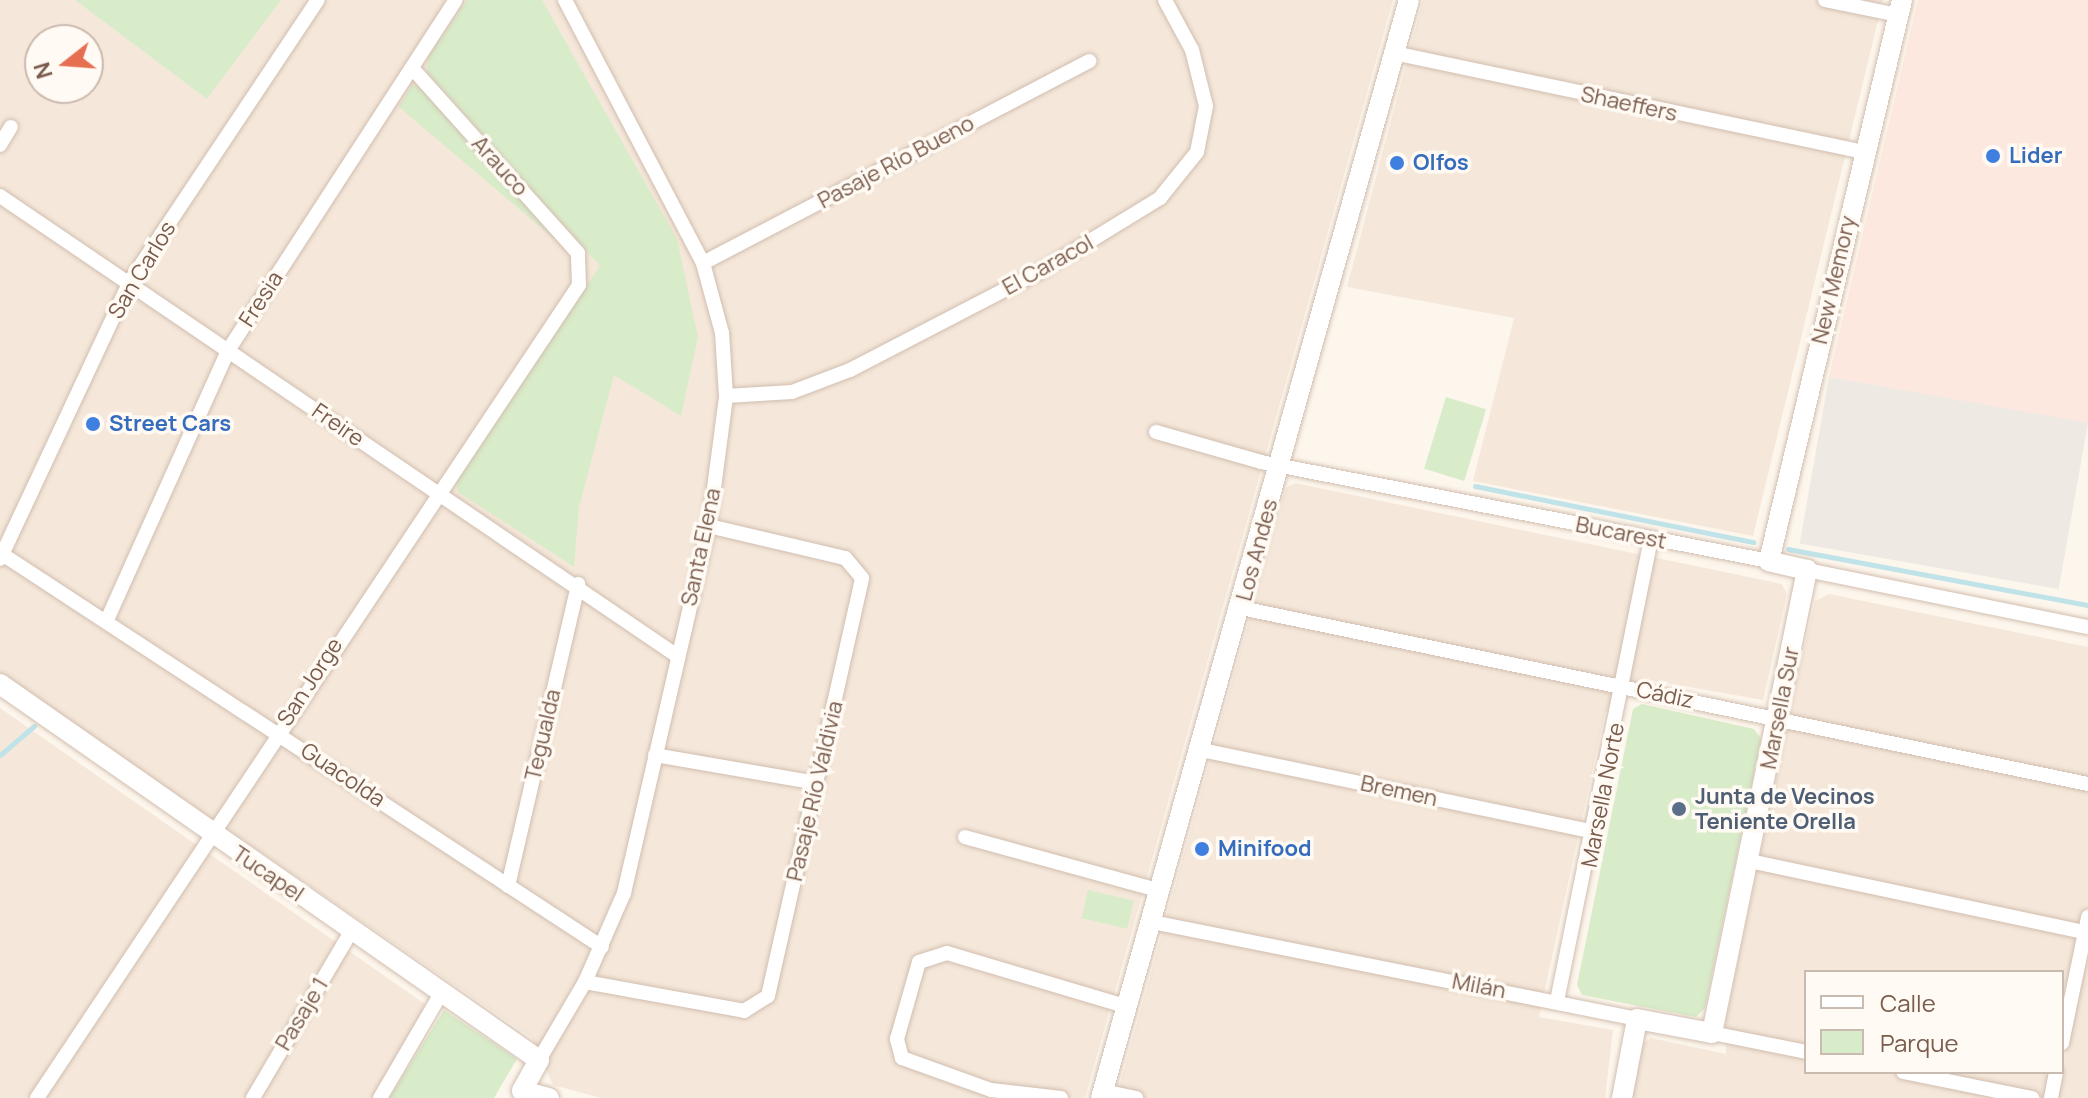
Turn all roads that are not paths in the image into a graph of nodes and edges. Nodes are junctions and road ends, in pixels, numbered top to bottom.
1 (318, 0) edge
2 (456, 0) edge
3 (565, 0) edge
4 (1165, 0) edge
5 (1409, 0) edge
6 (1825, 0) edge
7 (1900, 8) edge
8 (1394, 53) junction
9 (1089, 61) dead end
10 (412, 68) junction
11 (11, 127) dead end
12 (0, 145) edge
13 (1864, 152) junction
14 (0, 196) edge
15 (703, 263) junction
16 (583, 268) joint
17 (129, 283) junction
18 (229, 349) junction
19 (726, 396) junction
20 (1156, 432) dead end
21 (1280, 462) junction
22 (435, 493) junction
23 (709, 526) junction
24 (1651, 540) junction
25 (1, 556) edge
26 (1769, 561) junction
27 (1807, 570) junction
28 (578, 584) junction
29 (1241, 608) junction
30 (107, 620) junction
31 (2088, 627) edge
32 (676, 655) junction
33 (0, 684) edge
34 (1624, 686) junction
35 (1778, 720) junction
36 (277, 731) junction
37 (1202, 750) junction
38 (655, 755) junction
39 (817, 783) junction
40 (2088, 784) edge
41 (1595, 832) junction
42 (211, 835) junction
43 (965, 837) dead end
44 (1750, 861) junction
45 (508, 886) junction
46 (1161, 891) junction
47 (1152, 922) junction
48 (2086, 924) edge
49 (352, 930) junction
50 (602, 947) junction
51 (585, 982) junction
52 (442, 992) junction
53 (1557, 1001) junction
54 (1128, 1007) junction
55 (1637, 1019) junction
56 (1712, 1033) junction
57 (2064, 1033) edge
58 (1804, 1052) edge
59 (539, 1060) junction
60 (1913, 1074) edge
61 (2056, 1074) edge
62 (520, 1094) edge
63 (1102, 1095) edge
64 (37, 1098) edge
65 (253, 1098) edge
66 (380, 1098) edge
67 (549, 1098) edge
68 (1061, 1098) edge
69 (1136, 1098) edge
70 (1622, 1098) edge
71 (2032, 1098) edge
72 (2051, 1098) edge

1 - 17 street, San Carlos
2 - 10 street, Fresia
3 - 15 street, Santa Elena
4 - 19 street, El Caracol
5 - 8 street, Los Andes
6 - 7 street
7 - 13 street, New Memory
8 - 13 street, Shaeffers
8 - 21 street, Los Andes
9 - 15 street, Pasaje Río Bueno
10 - 16 street, Arauco
10 - 18 street, Fresia
11 - 12 street
13 - 26 street, New Memory
14 - 17 street, Freire
15 - 19 street, Santa Elena
16 - 22 street, San Jorge
17 - 18 street, Freire
17 - 25 street, San Carlos
18 - 22 street, Freire
18 - 30 street, Fresia
19 - 23 street, Santa Elena
20 - 21 street, Bucarest
21 - 24 street, Bucarest
21 - 29 street, Los Andes
22 - 28 street, Freire
22 - 36 street, San Jorge
23 - 32 street, Santa Elena
23 - 39 street, Pasaje Río Valdivia
24 - 26 street, Bucarest
24 - 34 street, Marsella Norte
25 - 30 street, Guacolda
26 - 27 street, Bucarest
27 - 31 street, Bucarest
27 - 35 street, Marsella Sur
28 - 32 street, Freire
28 - 45 street, Tegualda
29 - 34 street, Cádiz
29 - 37 street, Los Andes
30 - 36 street, Guacolda
32 - 38 street, Santa Elena
33 - 42 street, Tucapel
34 - 35 street, Cádiz
34 - 41 street, Marsella Norte
35 - 40 street, Cádiz
35 - 44 street, Marsella Sur
36 - 42 street, San Jorge
36 - 45 street, Guacolda
37 - 41 street, Bremen
37 - 46 street, Los Andes
38 - 39 street
38 - 50 street, Santa Elena
39 - 51 street, Pasaje Río Valdivia
41 - 53 street, Marsella Norte
42 - 49 street, Tucapel
42 - 64 street, San Jorge
43 - 46 street
44 - 48 street
44 - 56 street, Marsella Sur
45 - 50 street, Guacolda
46 - 47 street, Los Andes
47 - 53 street, Milán
47 - 54 street, Los Andes
48 - 57 street
49 - 52 street, Tucapel
49 - 65 street, Pasaje 1
50 - 51 street, Santa Elena
51 - 59 street, Santa Elena
52 - 59 street, Tucapel
52 - 66 street
53 - 55 street, Milán
54 - 63 street, Los Andes
54 - 68 street
55 - 56 street, Milán
55 - 70 street
56 - 58 street, Milán
59 - 62 street, Santa Elena
60 - 71 street
61 - 72 street
62 - 67 street
63 - 69 street

